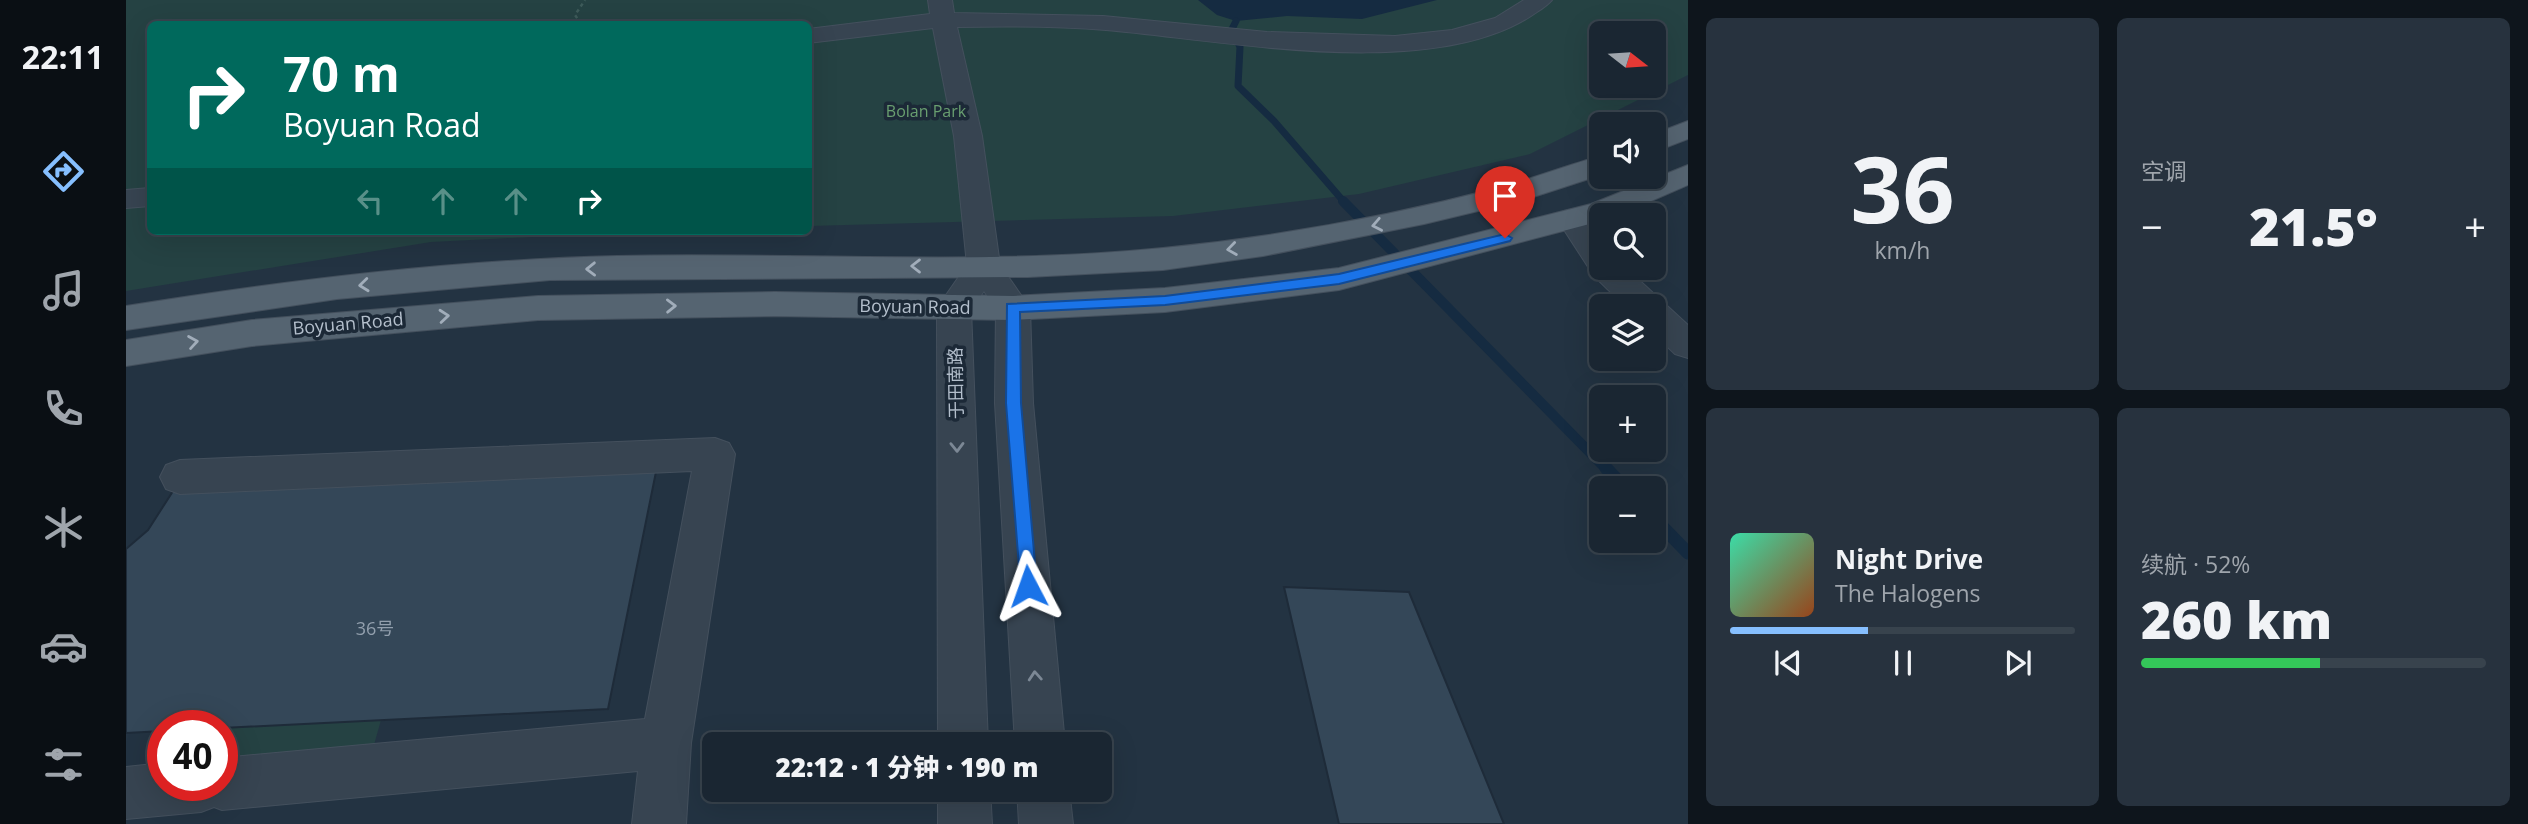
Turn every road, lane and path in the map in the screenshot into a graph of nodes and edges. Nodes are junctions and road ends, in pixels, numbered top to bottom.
1 (585, 0) edge
2 (1541, 0) edge
3 (942, 10) edge
4 (579, 21) edge
5 (812, 35) edge
6 (1688, 129) edge
7 (1666, 139) edge
8 (1589, 169) edge
9 (1688, 174) edge
10 (147, 197) edge
11 (126, 199) edge
12 (1573, 219) junction
13 (1589, 242) edge
14 (984, 267) junction
15 (1619, 280) edge
16 (1633, 294) edge
17 (1013, 307) junction
18 (954, 308) junction
19 (126, 318) edge
20 (1666, 325) edge
21 (1688, 345) edge
22 (126, 353) edge
23 (180, 477) dead end
24 (963, 732) edge
25 (1039, 732) edge
26 (666, 743) junction
27 (238, 783) edge
28 (147, 791) edge
29 (126, 793) edge
30 (964, 802) edge
31 (1045, 802) edge
32 (659, 824) edge
33 (965, 824) edge
34 (1046, 824) edge

1 - 4 path
2 - 3 street
3 - 5 street
3 - 14 street
6 - 7 main road
8 -> 14 main road, Boyuan Road
9 - 12 main road, Boyuan Road
10 - 11 street
12 - 13 street
12 - 17 main road, Boyuan Road
14 - 17 street
14 - 18 street
14 -> 19 main road, Boyuan Road
15 - 16 street
17 - 18 main road, Boyuan Road
25 -> 17 street
22 -> 18 main road, Boyuan Road
18 -> 24 street, 于田南路
20 - 21 street
23 - 26 street
26 - 27 street
26 - 32 street
28 - 29 street
30 - 33 street
31 - 34 street

